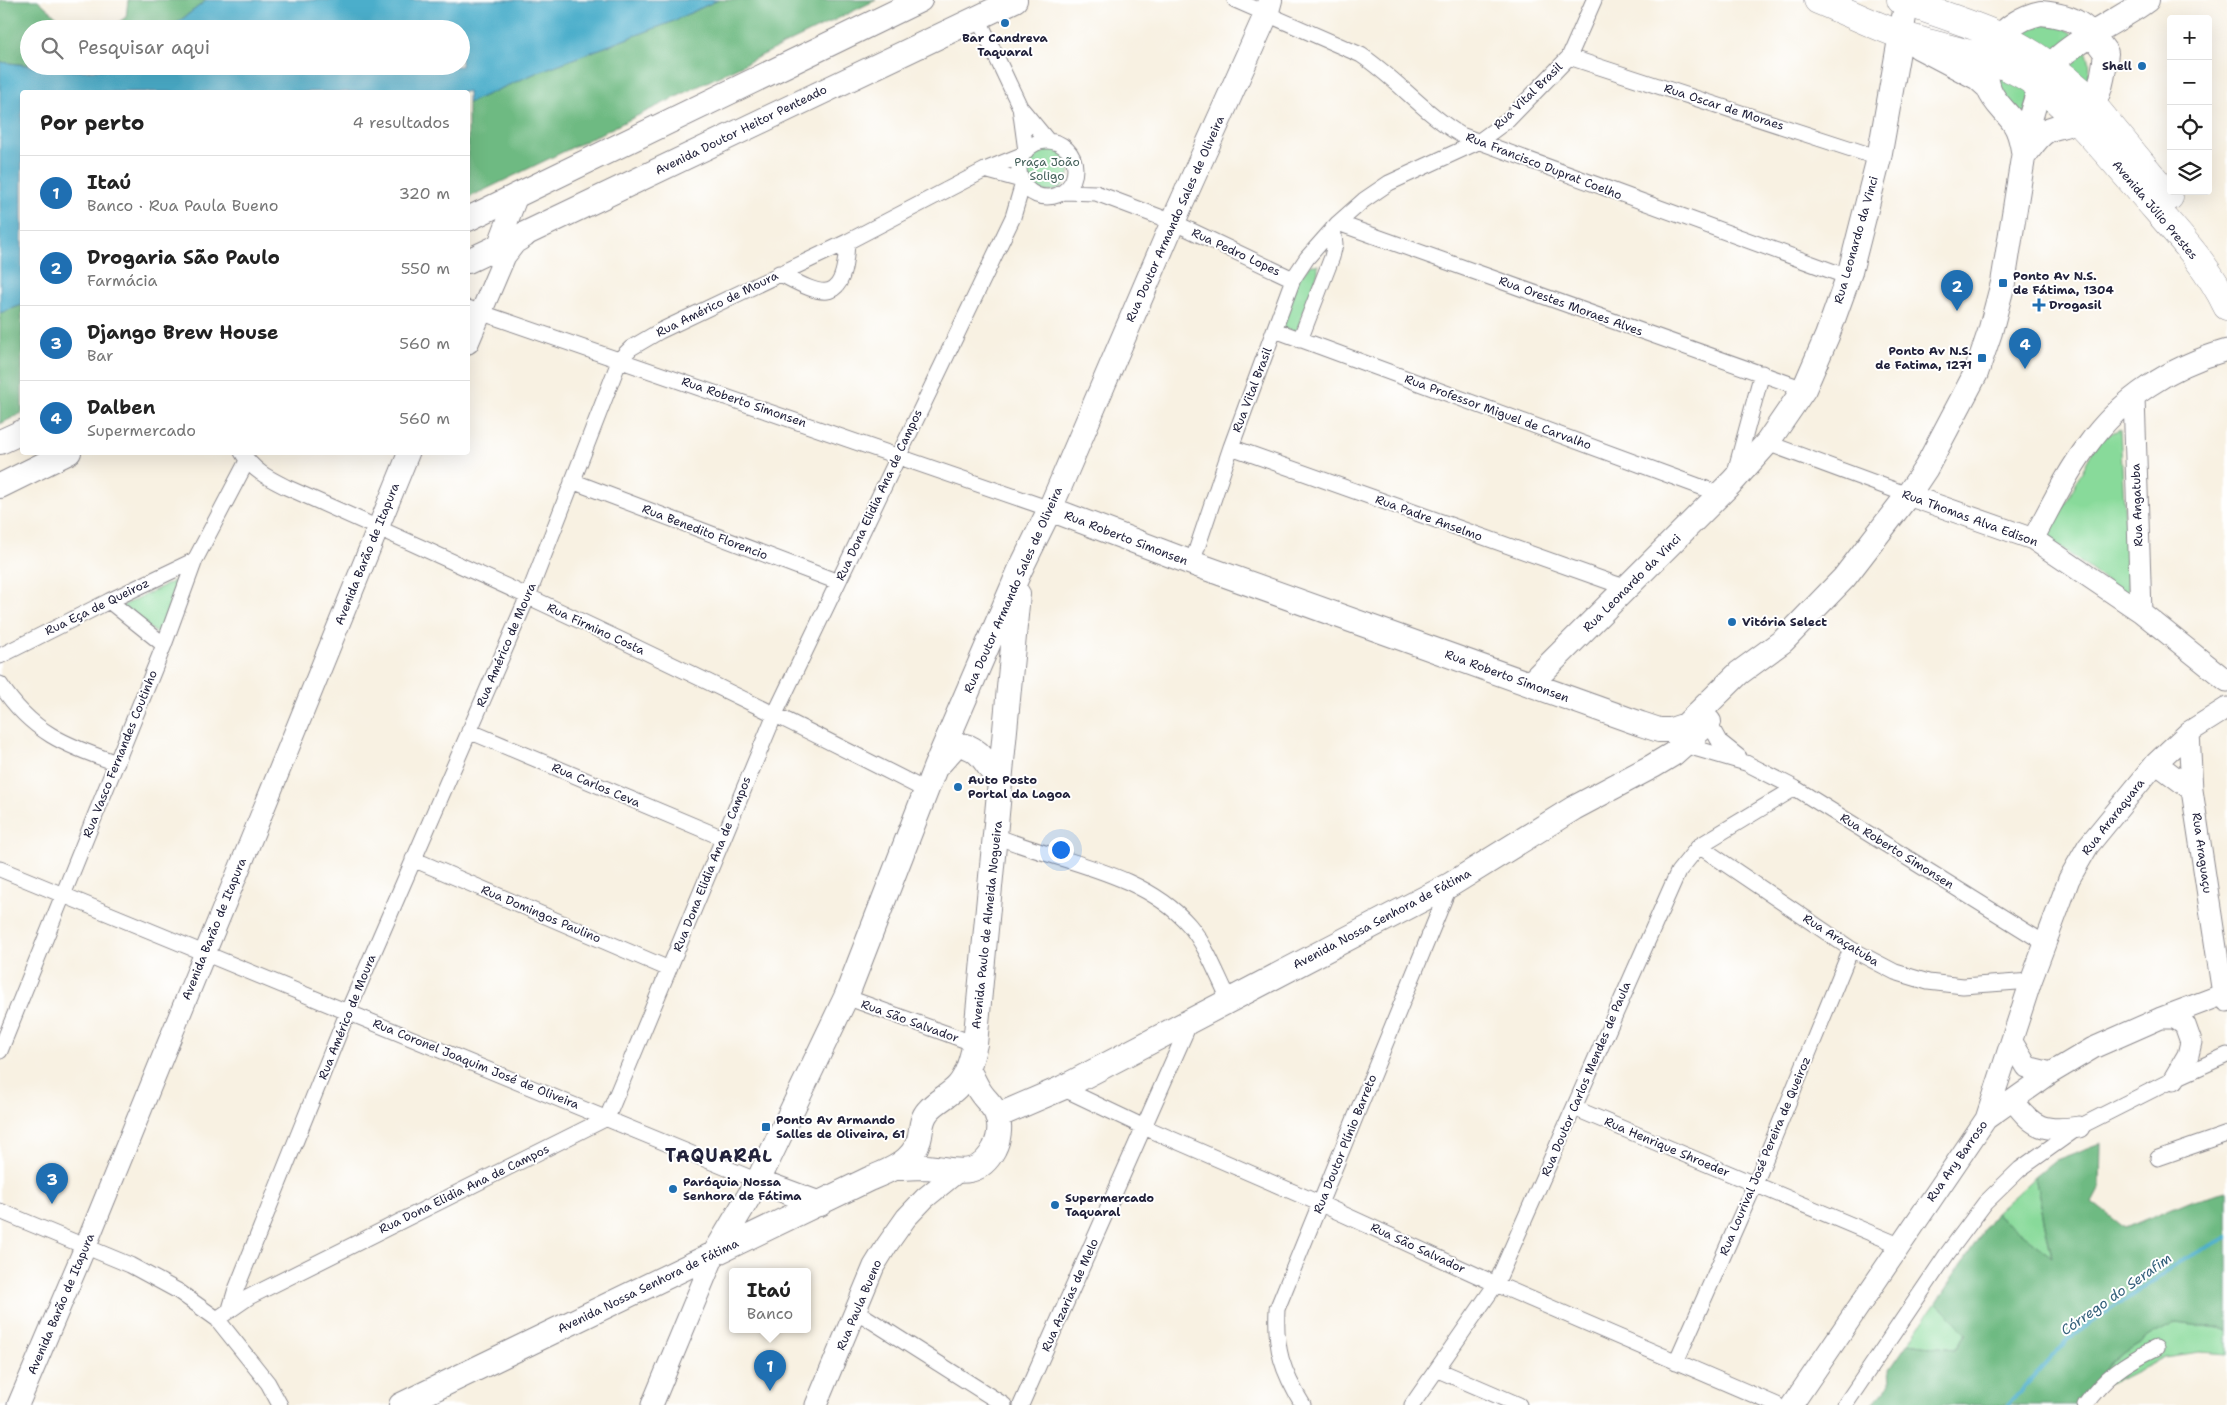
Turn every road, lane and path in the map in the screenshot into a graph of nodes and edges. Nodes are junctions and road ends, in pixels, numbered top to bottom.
1 (920, 0) edge
2 (1014, 0) edge
3 (1235, 0) edge
4 (1594, 0) edge
5 (1818, 0) edge
6 (1905, 1) edge
7 (1268, 7) edge
8 (2136, 10) edge
9 (978, 18) junction
10 (2073, 19) junction
11 (1901, 34) junction
12 (1999, 36) junction
13 (2099, 44) junction
14 (1568, 57) junction
15 (1988, 74) junction
16 (2045, 77) junction
17 (1020, 108) junction
18 (2084, 113) junction
19 (1048, 141) junction
20 (1478, 142) junction
21 (1024, 153) junction
22 (2024, 156) junction
23 (1879, 158) junction
24 (1074, 165) junction
25 (985, 170) junction
26 (1022, 182) junction
27 (1064, 192) junction
28 (1096, 193) junction
29 (517, 196) junction
30 (1040, 196) junction
31 (470, 217) edge
32 (1013, 217) junction
33 (1173, 222) junction
34 (541, 226) junction
35 (1335, 226) junction
36 (847, 242) junction
37 (498, 246) junction
38 (470, 259) edge
39 (2227, 268) edge
40 (779, 273) junction
41 (1293, 278) junction
42 (1848, 278) junction
43 (2227, 306) edge
44 (471, 310) edge
45 (1275, 330) junction
46 (1300, 340) junction
47 (2227, 350) edge
48 (620, 359) junction
49 (1762, 373) junction
50 (1804, 389) junction
51 (2134, 397) junction
52 (20, 433) edge
53 (0, 442) edge
54 (1767, 443) junction
55 (1231, 447) junction
56 (63, 455) edge
57 (408, 455) edge
58 (420, 455) edge
59 (897, 455) junction
60 (244, 457) edge
61 (572, 481) junction
62 (0, 486) edge
63 (1727, 487) junction
64 (1908, 495) junction
65 (1050, 509) junction
66 (383, 530) junction
67 (2033, 539) junction
68 (195, 560) junction
69 (1192, 563) junction
70 (1020, 570) junction
71 (838, 582) junction
72 (1627, 588) junction
73 (528, 596) junction
74 (109, 600) junction
75 (2141, 612) junction
76 (1783, 640) junction
77 (164, 646) junction
78 (0, 656) edge
79 (2227, 681) edge
80 (0, 684) edge
81 (1530, 684) junction
82 (2227, 708) edge
83 (774, 714) junction
84 (1709, 723) junction
85 (1641, 724) junction
86 (469, 732) junction
87 (2189, 732) junction
88 (1684, 745) junction
89 (117, 763) junction
90 (1746, 763) junction
91 (2156, 763) junction
92 (935, 768) junction
93 (999, 782) junction
94 (1795, 788) junction
95 (2192, 790) junction
96 (927, 791) junction
97 (1593, 796) junction
98 (996, 836) junction
99 (723, 838) junction
100 (1699, 846) junction
101 (413, 859) junction
102 (0, 868) edge
103 (1450, 885) junction
104 (62, 896) junction
105 (2046, 944) junction
106 (1851, 949) junction
107 (210, 954) junction
108 (669, 969) junction
109 (2031, 981) junction
110 (2226, 996) edge
111 (846, 997) junction
112 (1229, 999) junction
113 (348, 1011) junction
114 (2161, 1018) junction
115 (1191, 1020) junction
116 (6, 1021) edge
117 (2012, 1042) junction
118 (975, 1044) junction
119 (0, 1051) edge
120 (2227, 1055) edge
121 (968, 1070) junction
122 (2051, 1073) junction
123 (2174, 1079) junction
124 (1062, 1088) junction
125 (2014, 1101) junction
126 (1574, 1108) junction
127 (997, 1116) junction
128 (607, 1118) junction
129 (1986, 1119) junction
130 (1144, 1127) junction
131 (2079, 1127) junction
132 (2227, 1134) edge
133 (2158, 1158) dead end
134 (895, 1168) junction
135 (957, 1172) junction
136 (758, 1181) junction
137 (1754, 1184) junction
138 (820, 1204) junction
139 (1321, 1204) junction
140 (0, 1210) edge
141 (1898, 1245) junction
142 (90, 1247) junction
143 (715, 1253) junction
144 (1496, 1284) junction
145 (230, 1309) junction
146 (856, 1311) junction
147 (217, 1318) junction
148 (2156, 1348) dead end
149 (1676, 1362) junction
150 (1438, 1370) junction
151 (18, 1405) edge
152 (31, 1405) edge
153 (280, 1405) edge
154 (401, 1405) edge
155 (652, 1405) edge
156 (816, 1405) edge
157 (1004, 1405) edge
158 (1020, 1405) edge
159 (1302, 1405) edge
160 (1412, 1405) edge
161 (1519, 1405) edge
162 (1776, 1405) edge
163 (1792, 1405) edge
164 (1845, 1405) edge
165 (2085, 1405) edge

1 - 29 main road
2 - 9 main road, Avenida Doutor Heitor Penteado
3 - 7 street, Rua Francisco Duprat Coelho
4 - 14 street, Rua Vital Brasil
5 - 11 highway
6 - 11 main road, Rua Leonardo da Vinci
6 - 12 highway
7 - 20 street, Rua Francisco Duprat Coelho
7 - 33 main road, Rua Doutor Armando Sales de Oliveira
8 - 10 main road
8 - 13 main road
9 - 17 street
9 - 34 main road, Avenida Doutor Heitor Penteado
10 - 12 main road
10 - 13 main road
11 - 15 highway
11 - 23 main road, Rua Leonardo da Vinci
12 - 15 main road
12 - 16 highway
13 - 16 main road, Avenida Nossa Senhora de Fátima
13 - 18 main road
14 - 20 street, Rua Vital Brasil
14 - 23 street, Rua Oscar de Moraes
15 - 16 highway
15 - 22 main road
16 - 18 highway
16 - 22 main road, Avenida Nossa Senhora de Fátima
17 - 19 street
17 - 21 street
18 - 22 main road
18 - 39 highway, Avenida Júlio Prestes
18 - 43 highway, Avenida Júlio Prestes
19 - 21 street
19 - 24 street
20 - 35 street, Rua Vital Brasil
20 - 42 street, Rua Francisco Duprat Coelho
21 - 25 street, Rua Américo de Moura
21 - 26 street
22 - 64 main road, Avenida Nossa Senhora de Fátima
23 - 42 main road, Rua Leonardo da Vinci
24 - 27 street
24 - 28 street
25 - 26 street
25 - 36 street, Rua Américo de Moura
26 - 30 street
26 - 32 street, Rua Dona Elidia Ana de Campos
27 - 28 street, Rua Pedro Lopes
27 - 30 street
28 - 33 street, Rua Pedro Lopes
29 - 31 main road
29 - 37 main road
30 - 32 street, Rua Dona Elidia Ana de Campos
32 - 59 street, Rua Dona Elidia Ana de Campos
33 - 41 street, Rua Pedro Lopes
33 - 65 main road, Rua Doutor Armando Sales de Oliveira
34 - 37 main road, Avenida Doutor Heitor Penteado
34 - 44 main road
35 - 41 street, Rua Vital Brasil
35 - 46 street
35 - 49 street, Rua Orestes Moraes Alves
36 - 40 street, Rua Américo de Moura
36 - 40 street
37 - 38 main road, Avenida Doutor Heitor Penteado
37 - 44 main road
40 - 48 street, Rua Américo de Moura
41 - 45 street, Rua Vital Brasil
42 - 50 main road, Rua Leonardo da Vinci
44 - 48 street, Rua Roberto Simonsen
45 - 46 street, Rua Professor Miguel de Carvalho
45 - 55 street, Rua Vital Brasil
46 - 63 street, Rua Professor Miguel de Carvalho
47 - 51 main road
48 - 59 street, Rua Roberto Simonsen
48 - 61 street, Rua Américo de Moura
49 - 50 street, Rua Orestes Moraes Alves
49 - 63 street, Rua Leonardo da Vinci
50 - 54 main road, Rua Leonardo da Vinci
51 - 67 main road
51 - 75 main road, Rua Angatuba
52 - 53 main road
54 - 63 main road, Rua Leonardo da Vinci
54 - 64 street, Rua Thomas Alva Edison
55 - 69 street, Rua Vital Brasil
55 - 72 street, Rua Padre Anselmo
56 - 62 main road
57 - 66 main road, Avenida Barão de Itapura
58 - 66 main road, Avenida Barão de Itapura
59 - 65 street, Rua Roberto Simonsen
59 - 71 street, Rua Dona Elidia Ana de Campos
60 - 66 street, Rua Firmino Costa
60 - 68 street, Rua Vasco Fernandes Coutinho
61 - 71 street, Rua Benedito Florencio
61 - 73 street, Rua Américo de Moura
63 - 72 main road, Rua Leonardo da Vinci
64 - 67 main road, Rua Thomas Alva Edison
64 - 76 main road, Avenida Nossa Senhora de Fátima
65 - 69 main road, Rua Roberto Simonsen
65 - 70 main road, Rua Doutor Armando Sales de Oliveira
66 - 73 street, Rua Firmino Costa
66 - 107 main road, Avenida Barão de Itapura
67 - 75 main road, Rua Thomas Alva Edison
68 - 74 street, Rua Eça de Queiroz
68 - 77 street, Rua Vasco Fernandes Coutinho
69 - 81 main road, Rua Roberto Simonsen
70 - 92 main road, Rua Doutor Armando Sales de Oliveira
70 - 93 main road, Avenida Paulo de Almeida Nogueira
71 - 83 street, Rua Dona Elidia Ana de Campos
72 - 81 main road, Rua Leonardo da Vinci
73 - 83 street, Rua Firmino Costa
73 - 86 street, Rua Américo de Moura
74 - 77 street
74 - 78 street, Rua Eça de Queiroz
75 - 79 main road, Rua Thomas Alva Edison
76 - 84 main road, Avenida Nossa Senhora de Fátima
76 - 85 main road, Avenida Nossa Senhora de Fátima
77 - 89 street, Rua Vasco Fernandes Coutinho
80 - 89 street
81 - 85 main road, Rua Roberto Simonsen
82 - 87 main road, Rua Araraquara
83 - 96 street, Rua Firmino Costa
83 - 99 street, Rua Dona Elidia Ana de Campos
84 - 88 main road, Avenida Nossa Senhora de Fátima
84 - 90 street, Rua Roberto Simonsen
85 - 88 main road
85 - 97 main road
86 - 99 street, Rua Carlos Ceva
86 - 101 street, Rua Américo de Moura
87 - 91 main road, Rua Araraquara
87 - 95 main road, Rua Araguaçu
88 - 90 street, Rua Roberto Simonsen
88 - 97 main road, Avenida Nossa Senhora de Fátima
89 - 104 street, Rua Vasco Fernandes Coutinho
90 - 94 street, Rua Roberto Simonsen
91 - 95 main road
91 - 105 main road, Rua Araraquara
92 - 93 main road
92 - 96 main road, Rua Doutor Armando Sales de Oliveira
93 - 98 main road, Avenida Paulo de Almeida Nogueira
94 - 100 street, Rua Doutor Carlos Mendes de Paula
94 - 105 street, Rua Roberto Simonsen
95 - 110 main road, Rua Araguaçu
96 - 111 main road, Rua Doutor Armando Sales de Oliveira
97 - 103 main road, Avenida Nossa Senhora de Fátima
98 - 112 street
98 - 118 main road, Avenida Paulo de Almeida Nogueira
99 - 108 street, Rua Dona Elidia Ana de Campos
100 - 106 street, Rua Araçatuba
100 - 126 street, Rua Doutor Carlos Mendes de Paula
101 - 108 street, Rua Domingos Paulino
101 - 113 street, Rua Américo de Moura
102 - 104 street, Rua Coronel Joaquim José de Oliveira
103 - 112 main road, Avenida Nossa Senhora de Fátima
103 - 139 street, Rua Doutor Plínio Barreto
104 - 107 street, Rua Coronel Joaquim José de Oliveira
104 - 116 street, Rua Vasco Fernandes Coutinho
105 - 109 main road, Rua Araraquara
106 - 109 street, Rua Araçatuba
106 - 137 street, Rua Lourival José Pereira de Queiroz
107 - 113 street, Rua Coronel Joaquim José de Oliveira
107 - 142 main road, Avenida Barão de Itapura
108 - 128 street, Rua Dona Elidia Ana de Campos
109 - 117 main road, Rua Araraquara
110 - 114 main road, Rua Ary Barroso
111 - 118 street, Rua São Salvador
111 - 136 main road, Rua Doutor Armando Sales de Oliveira
112 - 115 main road, Avenida Nossa Senhora de Fátima
113 - 128 street, Rua Coronel Joaquim José de Oliveira
113 - 145 street, Rua Américo de Moura
114 - 122 main road, Rua Ary Barroso
114 - 123 main road
115 - 124 main road, Avenida Nossa Senhora de Fátima
115 - 130 street, Rua Azarias de Melo
116 - 119 street, Rua Vasco Fernandes Coutinho
117 - 122 main road
117 - 129 main road, Rua Araraquara
118 - 121 main road, Avenida Paulo de Almeida Nogueira
120 - 123 street
121 - 127 main road
121 - 134 main road
122 - 125 main road, Rua Ary Barroso
123 - 131 street
124 - 127 main road, Avenida Nossa Senhora de Fátima
124 - 130 street, Rua São Salvador
125 - 129 main road, Rua Ary Barroso
125 - 131 main road
126 - 137 street, Rua Henrique Shroeder
126 - 144 street, Rua Doutor Carlos Mendes de Paula
127 - 135 main road
128 - 136 street, Rua Coronel Joaquim José de Oliveira
128 - 145 street, Rua Dona Elidia Ana de Campos
129 - 141 main road, Rua Ary Barroso
130 - 139 street, Rua São Salvador
130 - 158 street, Rua Azarias de Melo
131 - 164 street
132 - 133 street
134 - 135 main road
134 - 138 main road, Avenida Nossa Senhora de Fátima
135 - 146 main road, Rua Paula Bueno
136 - 138 main road
136 - 143 main road, Rua Doutor Armando Sales de Oliveira
137 - 141 street, Rua Henrique Shroeder
137 - 149 street, Rua Lourival José Pereira de Queiroz
138 - 143 main road, Avenida Nossa Senhora de Fátima
139 - 144 street, Rua São Salvador
139 - 159 street, Rua Doutor Plínio Barreto
140 - 142 street
141 - 163 main road, Rua Ary Barroso
142 - 147 street
142 - 151 main road, Avenida Barão de Itapura
142 - 152 main road, Avenida Barão de Itapura
143 - 154 main road, Avenida Nossa Senhora de Fátima
143 - 155 main road
144 - 149 street, Rua São Salvador
144 - 150 street, Rua Doutor Carlos Mendes de Paula
145 - 147 street, Rua Dona Elidia Ana de Campos
146 - 156 main road, Rua Paula Bueno
146 - 157 street
147 - 153 street
148 - 165 street
149 - 162 street, Rua São Salvador
150 - 160 street, Rua Doutor Carlos Mendes de Paula
150 - 161 street

